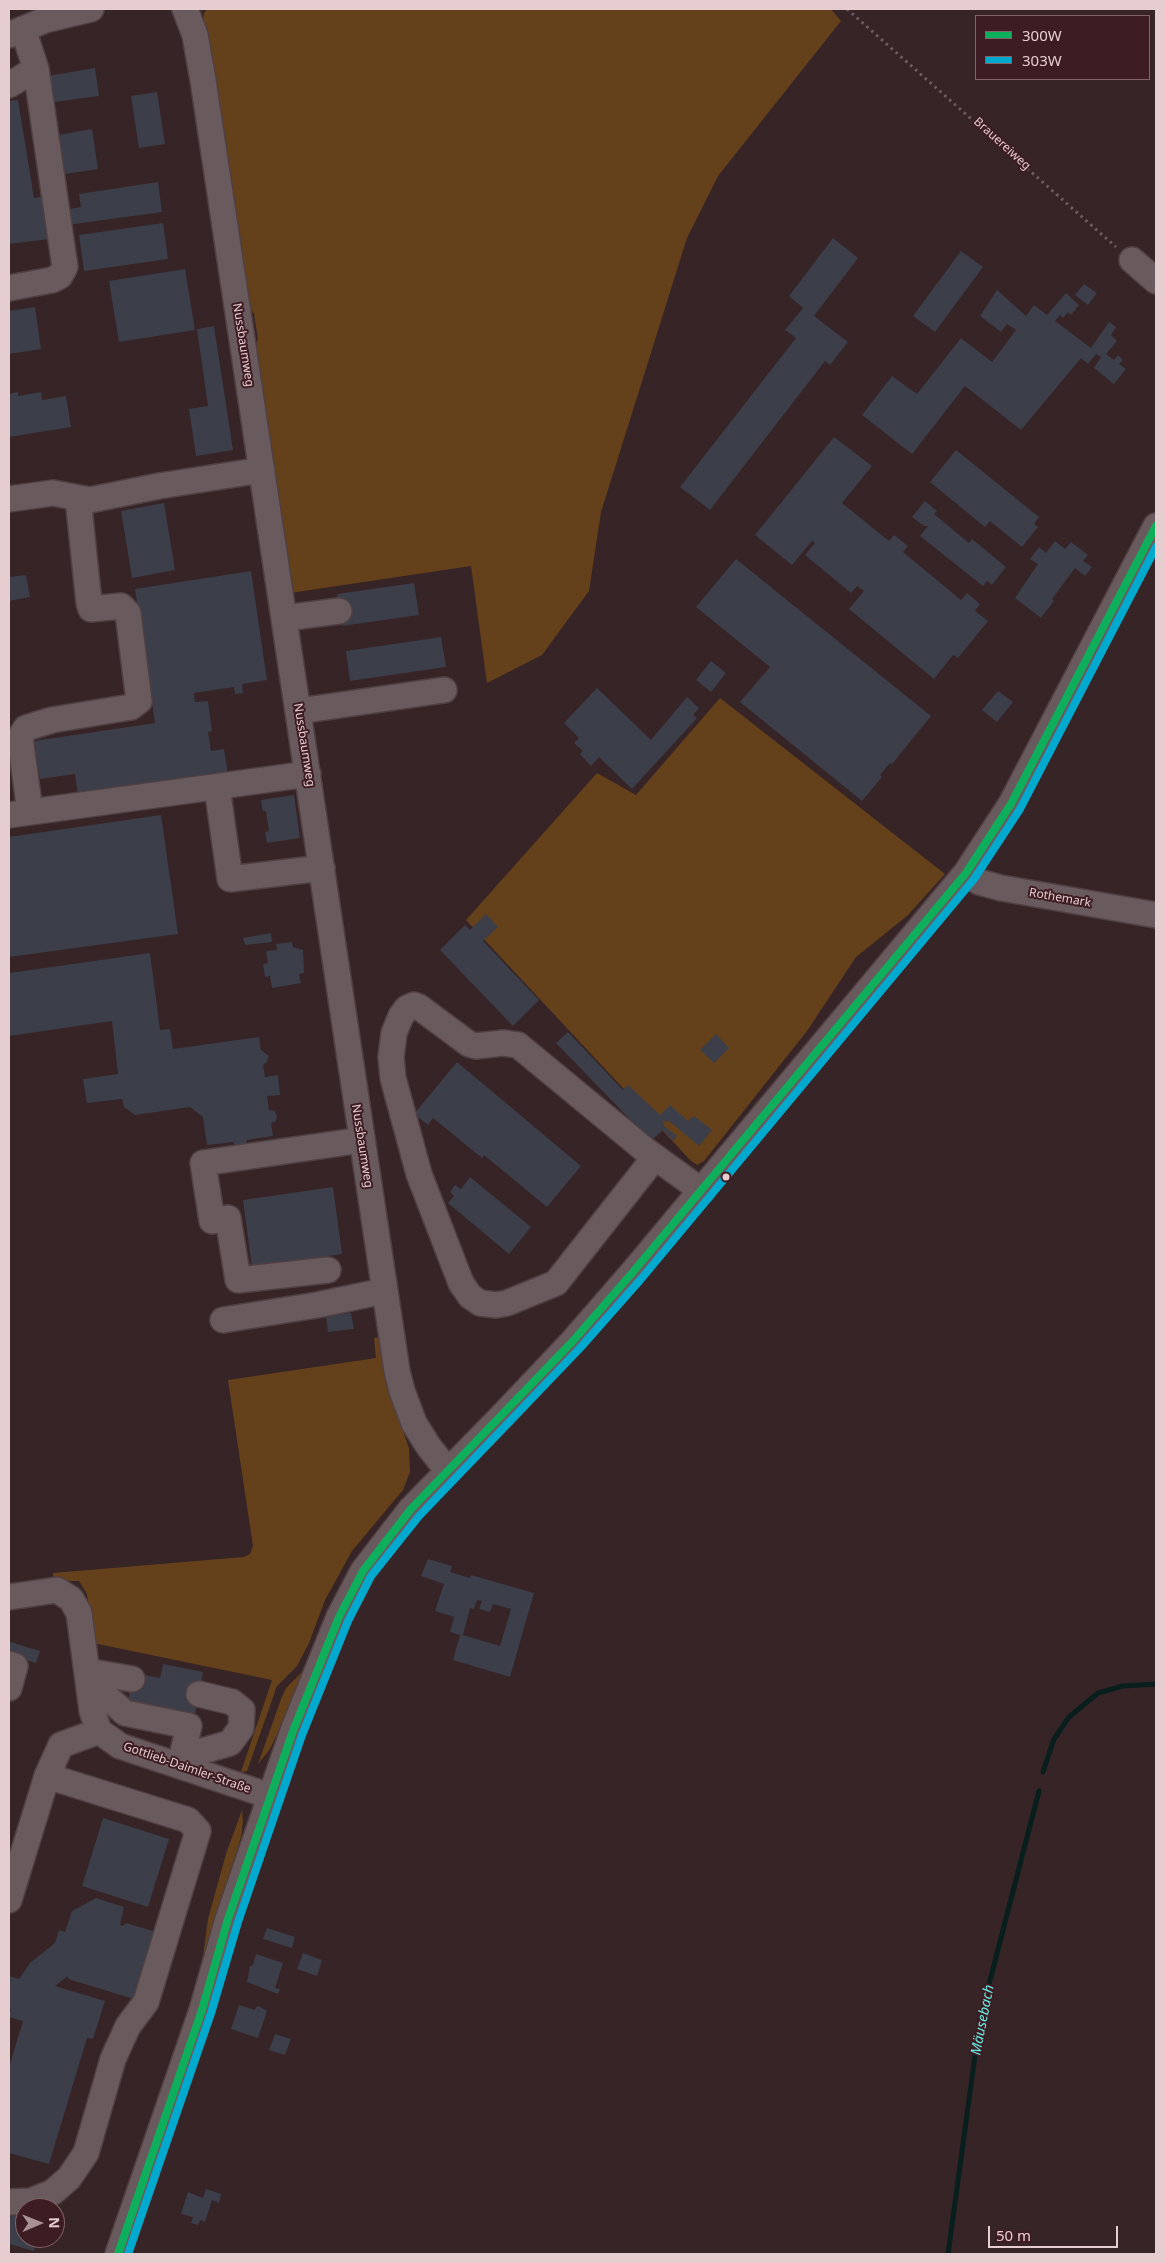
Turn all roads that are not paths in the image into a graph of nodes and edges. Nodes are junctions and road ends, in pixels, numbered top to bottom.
1 (83, 9) edge
2 (185, 9) edge
3 (16, 32) edge
4 (36, 69) junction
5 (9, 85) edge
6 (1132, 260) road end
7 (1156, 281) edge
8 (9, 288) edge
9 (262, 470) junction
10 (78, 498) junction
11 (9, 500) edge
12 (1156, 526) edge
13 (339, 611) dead end
14 (285, 618) junction
15 (444, 690) dead end
16 (299, 711) junction
17 (308, 774) junction
18 (217, 787) junction
19 (20, 814) edge
20 (322, 868) junction
21 (966, 873) junction
22 (1156, 915) edge
23 (362, 1140) junction
24 (655, 1157) junction
25 (702, 1191) junction
26 (328, 1270) dead end
27 (288, 1273) junction
28 (384, 1291) junction
29 (293, 1309) junction
30 (222, 1320) dead end
31 (448, 1470) junction
32 (9, 1597) edge
33 (9, 1664) edge
34 (132, 1679) dead end
35 (88, 1682) junction
36 (9, 1688) edge
37 (199, 1694) dead end
38 (99, 1731) junction
39 (187, 1767) junction
40 (47, 1776) junction
41 (270, 1796) junction
42 (9, 1900) edge
43 (9, 2202) edge
44 (118, 2254) edge

1 - 3 street
2 - 9 street, Nussbaumweg
3 - 4 street
4 - 5 street
4 - 8 street
6 - 7 street
9 - 10 street
9 - 14 street, Nussbaumweg
10 - 11 street
10 - 19 street
12 - 21 street
13 - 14 street
14 - 16 street, Nussbaumweg
15 - 16 street
16 - 17 street, Nussbaumweg
17 - 18 street
17 - 20 street, Nussbaumweg
18 - 19 street
18 - 20 street
20 - 23 street, Nussbaumweg
21 - 22 street, Rothemark
21 - 25 street
23 - 27 street
23 - 28 street, Nussbaumweg
24 - 24 street
24 - 25 street
25 - 31 street
26 - 27 street
27 - 29 street
28 - 29 street
28 - 31 street, Nussbaumweg
29 - 30 street
31 - 41 street
32 - 35 street
33 - 36 street
34 - 35 street
35 - 38 street
35 - 39 street
37 - 39 street
38 - 39 street, Gottlieb-Daimler-Straße
38 - 40 street
39 - 41 street, Gottlieb-Daimler-Straße
40 - 42 street
40 - 43 street
41 - 44 street

